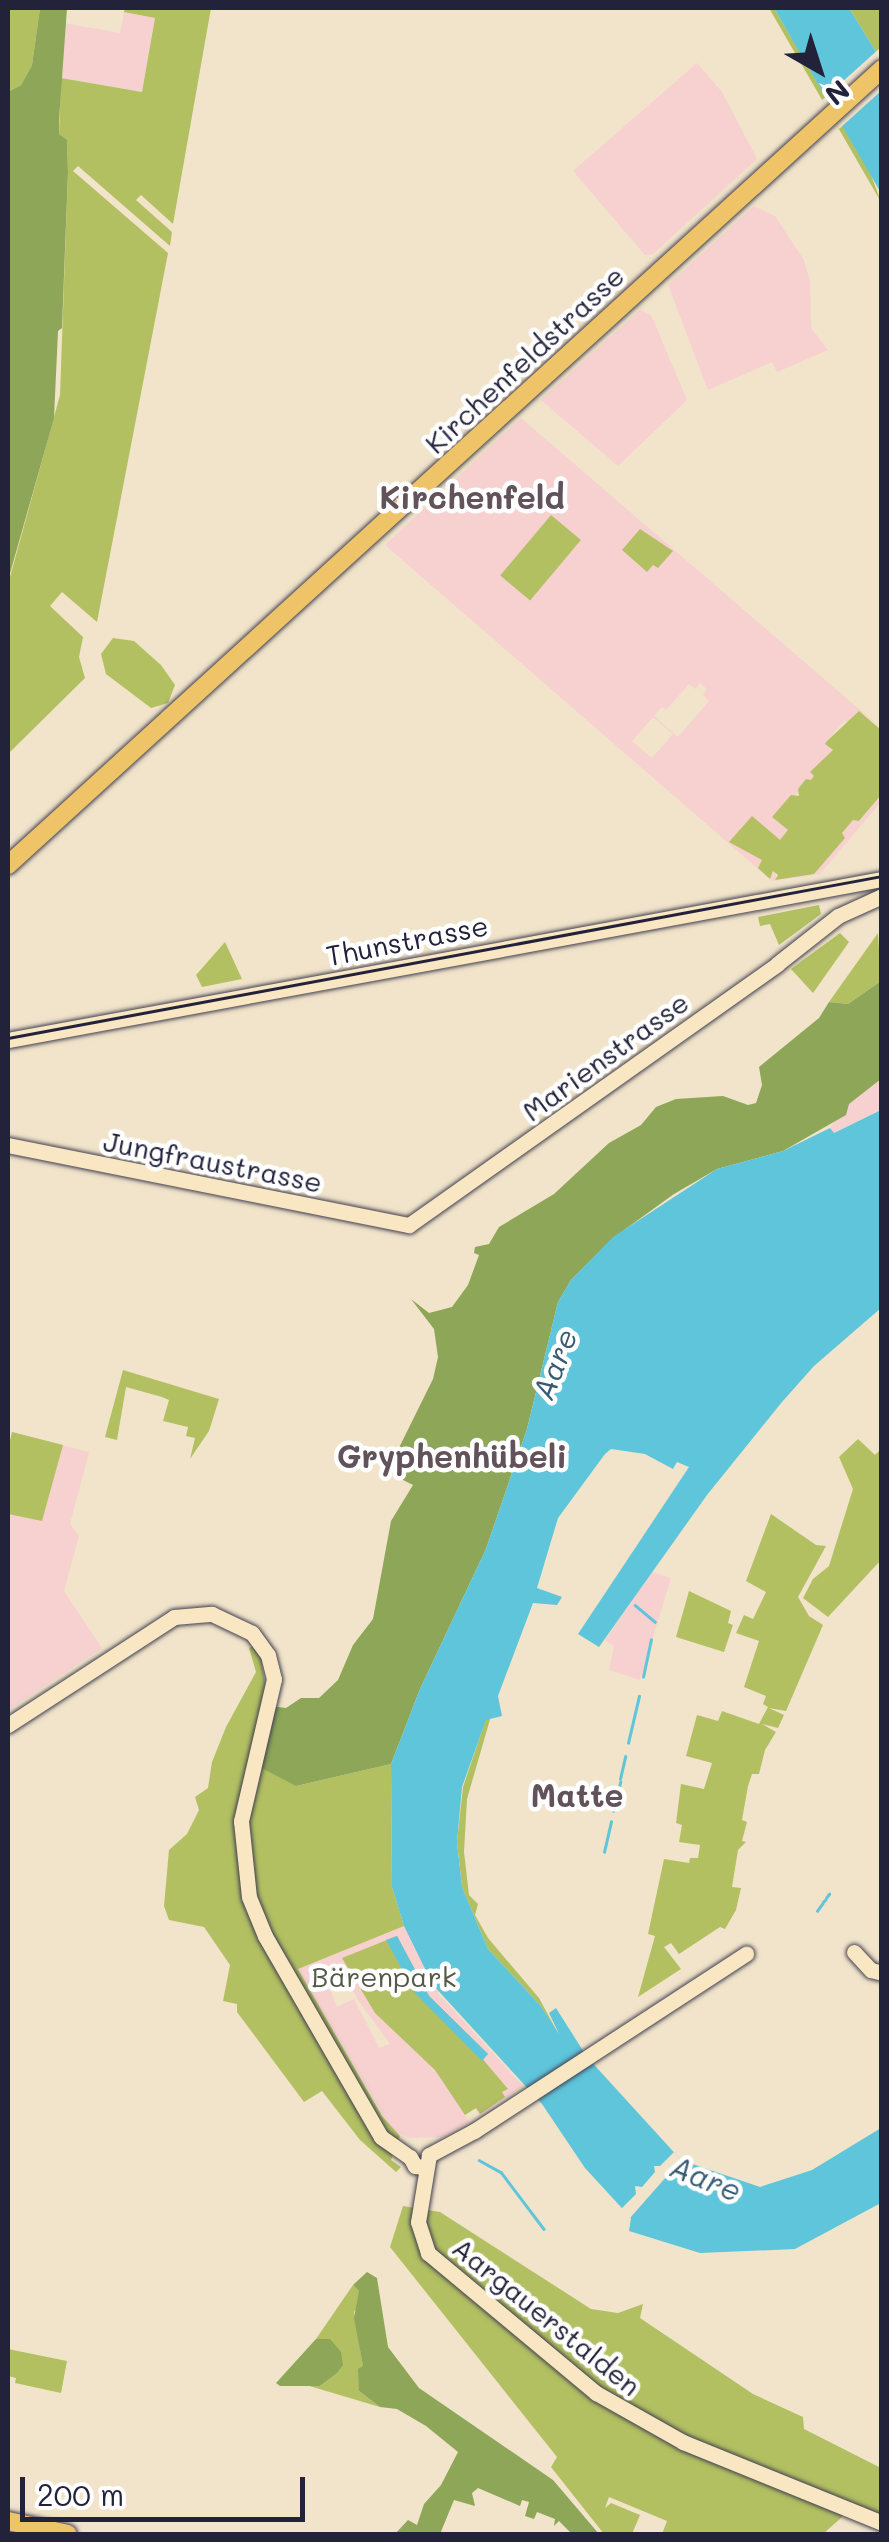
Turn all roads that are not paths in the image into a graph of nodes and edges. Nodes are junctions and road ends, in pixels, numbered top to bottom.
1 (882, 69) edge
2 (8, 865) edge
3 (882, 879) edge
4 (882, 896) edge
5 (8, 1040) edge
6 (8, 1145) edge
7 (409, 1225) joint
8 (8, 1725) edge
9 (854, 1952) dead end
10 (746, 1954) dead end
11 (882, 1974) edge
12 (421, 2160) junction
13 (8, 2521) edge
14 (882, 2523) edge
15 (68, 2534) edge

1 - 2 main road, Kirchenfeldstrasse
3 - 5 street, Thunstrasse
4 - 7 street, Marienstrasse
6 - 7 street, Jungfraustrasse
8 - 12 street
9 - 11 street
10 - 12 street
12 - 14 street, Aargauerstalden
13 - 15 main road

